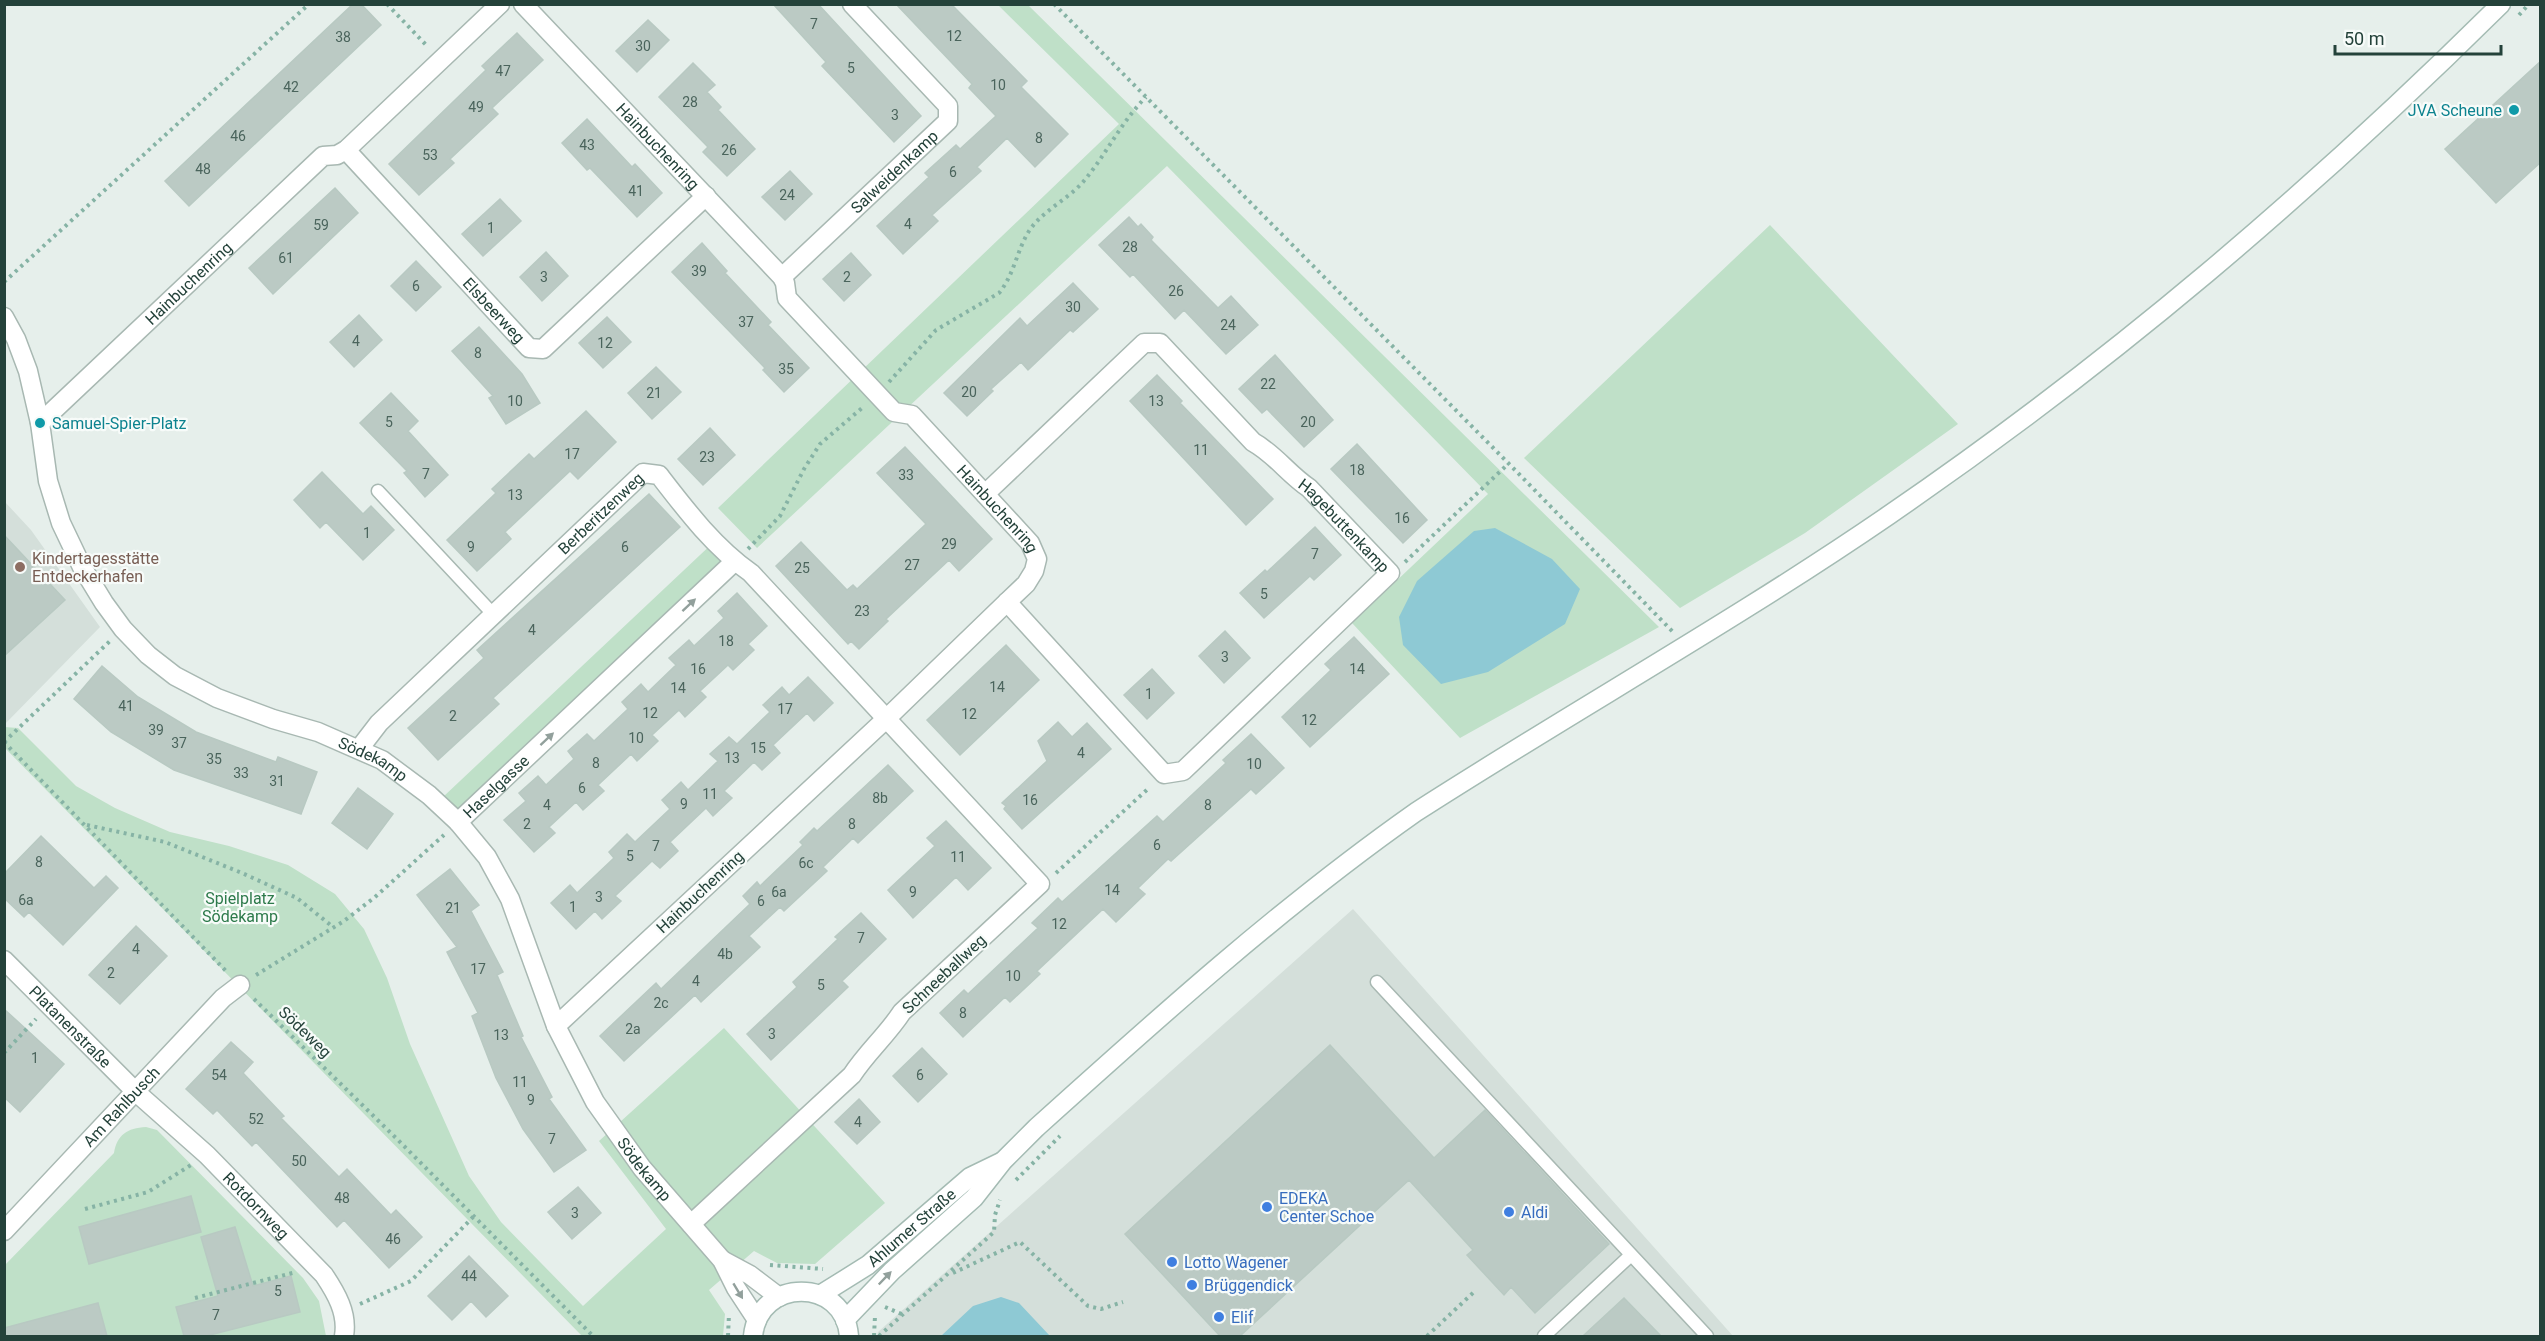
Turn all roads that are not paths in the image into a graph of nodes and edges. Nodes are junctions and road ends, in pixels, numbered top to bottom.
1 (500, 4) edge
2 (524, 4) edge
3 (852, 4) edge
4 (2501, 4) edge
5 (346, 150) junction
6 (706, 196) junction
7 (782, 277) junction
8 (4, 317) edge
9 (40, 423) junction
10 (378, 491) dead end
11 (985, 494) junction
12 (734, 562) junction
13 (1007, 602) junction
14 (493, 614) junction
15 (886, 719) junction
16 (359, 749) junction
17 (458, 822) junction
18 (4, 960) edge
19 (1377, 982) dead end
20 (240, 985) road end
21 (556, 1026) junction
22 (137, 1093) junction
23 (1003, 1161) junction
24 (691, 1224) junction
25 (4, 1231) edge
26 (1631, 1255) junction
27 (722, 1260) junction
28 (820, 1295) junction
29 (779, 1297) junction
30 (755, 1328) edge
31 (847, 1328) edge
32 (344, 1336) edge
33 (1544, 1336) edge
34 (1707, 1336) edge

1 - 5 street, Hainbuchenring
2 - 6 street, Hainbuchenring
3 - 7 street, Salweidenkamp
4 - 23 street, Ahlumer Straße
5 - 6 street, Elsbeerweg
5 - 9 street, Hainbuchenring
6 - 7 street, Hainbuchenring
7 - 11 street, Hainbuchenring
8 - 9 street, Södekamp
9 - 16 street, Södekamp
10 - 14 lane
11 - 13 street, Hainbuchenring
11 - 13 street, Hagebuttenkamp
12 - 14 street, Berberitzenweg
12 - 15 street, Berberitzenweg
17 -> 12 street, Haselgasse
13 - 15 street, Hainbuchenring
14 - 16 street, Berberitzenweg
15 - 21 street, Hainbuchenring
15 - 24 street, Schneeballweg
16 - 17 street, Södekamp
17 - 21 street, Södekamp
18 - 22 street, Platanenstraße
19 - 26 lane
20 - 22 street, Am Rahlbusch
21 - 24 street, Södekamp
22 - 25 street, Am Rahlbusch
22 - 32 street, Rotdornweg
23 - 28 street, Ahlumer Straße
31 -> 23 street, Ahlumer Straße
24 - 27 street, Södekamp
26 - 33 lane
26 - 34 lane
27 - 29 street, Södekamp
27 -> 30 street, Södekamp
28 - 29 street
28 - 31 street, Ahlumer Straße
29 - 30 street

